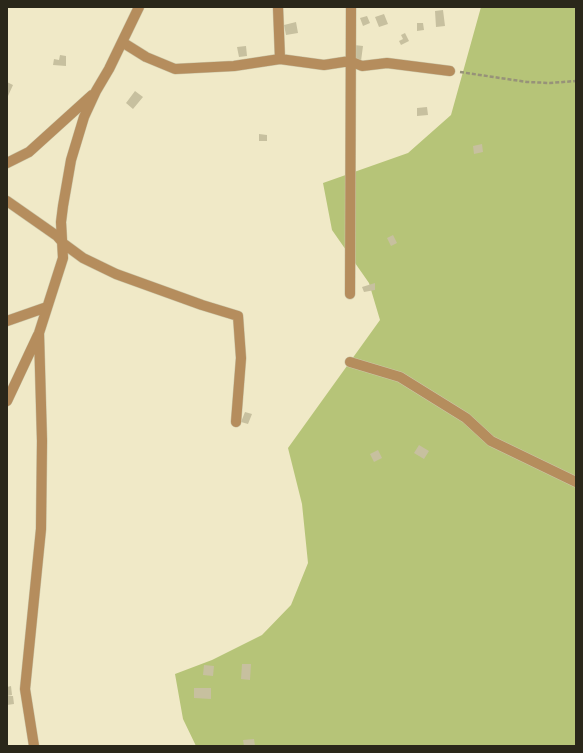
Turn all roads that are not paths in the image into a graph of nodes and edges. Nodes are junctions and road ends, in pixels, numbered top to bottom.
1 (139, 7) edge
2 (278, 7) edge
3 (351, 7) edge
4 (122, 42) junction
5 (280, 59) junction
6 (350, 61) junction
7 (450, 71) road end
8 (96, 91) junction
9 (7, 163) edge
10 (7, 202) edge
11 (64, 244) junction
12 (350, 294) dead end
13 (47, 307) junction
14 (7, 321) edge
15 (38, 333) junction
16 (350, 362) dead end
17 (7, 400) edge
18 (236, 422) dead end
19 (576, 482) edge
20 (34, 746) edge

1 - 4 street
2 - 5 street
3 - 6 street
4 - 5 street
4 - 8 street
5 - 6 street
6 - 7 street
6 - 12 street
8 - 9 street
8 - 11 street
10 - 11 street
11 - 13 street
11 - 18 street
13 - 14 street
13 - 15 street
15 - 17 street
15 - 20 street
16 - 19 street

